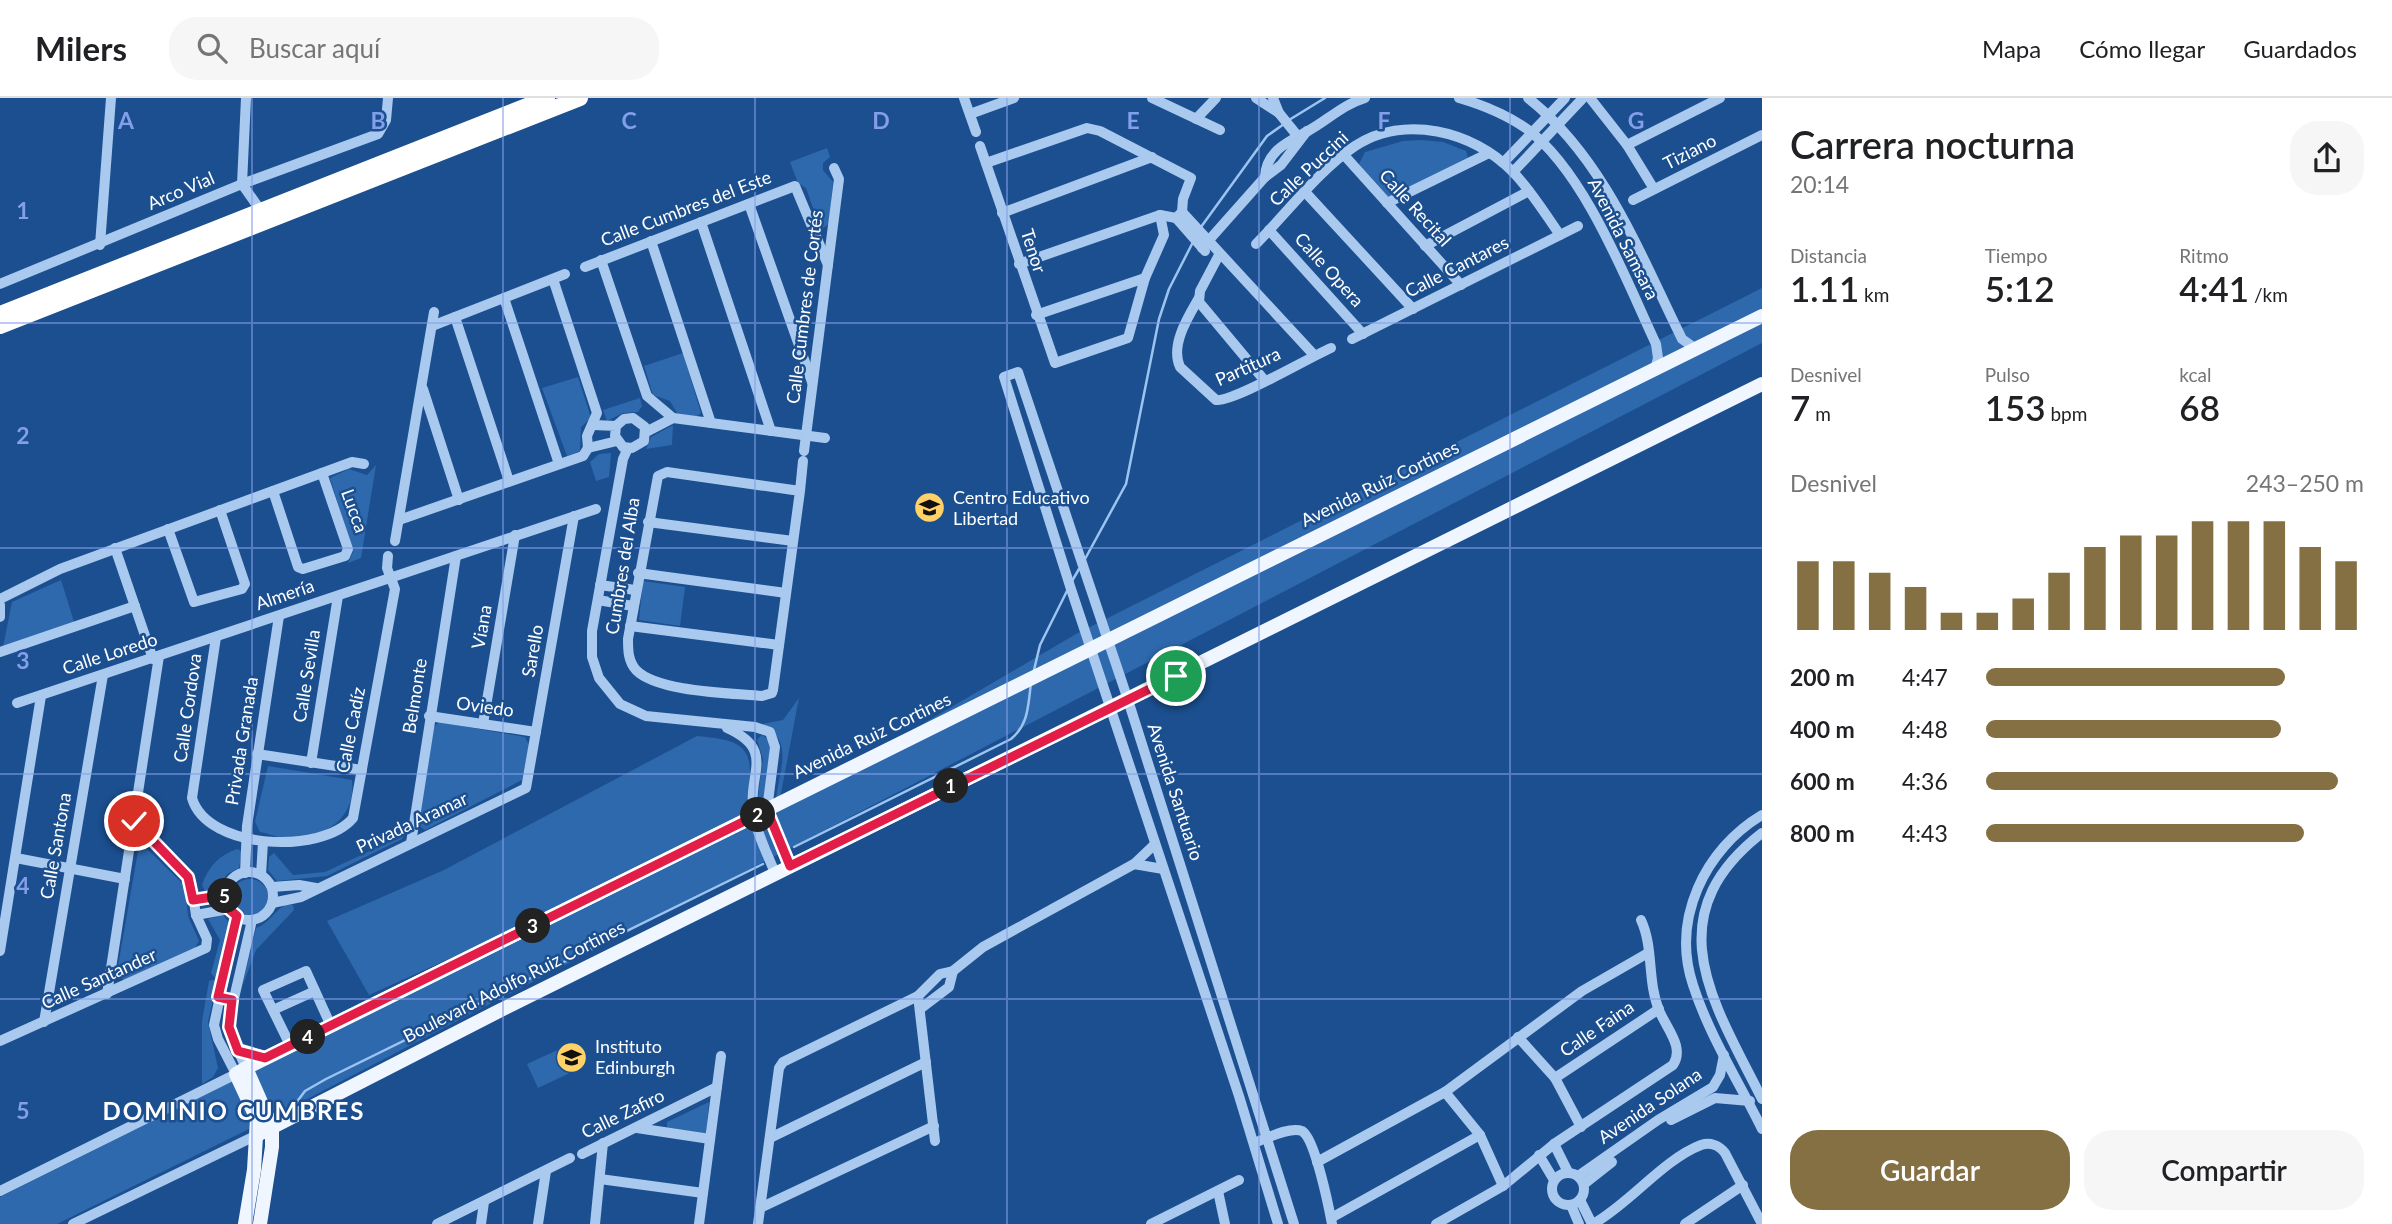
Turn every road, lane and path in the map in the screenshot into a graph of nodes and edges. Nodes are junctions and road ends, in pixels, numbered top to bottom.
1 (111, 98) edge
2 (246, 98) edge
3 (388, 98) edge
4 (547, 98) edge
5 (580, 98) edge
6 (964, 98) edge
7 (1014, 98) edge
8 (1152, 98) edge
9 (1216, 98) edge
10 (1256, 98) edge
11 (1365, 98) edge
12 (1460, 98) edge
13 (1528, 98) edge
14 (1565, 98) edge
15 (1720, 98) edge
16 (1592, 99) edge
17 (1276, 104) edge
18 (970, 114) junction
19 (1549, 115) junction
20 (1196, 119) junction
21 (1560, 126) junction
22 (1220, 130) dead end
23 (976, 132) dead end
24 (1532, 133) junction
25 (1762, 135) edge
26 (1302, 136) junction
27 (1542, 143) junction
28 (1627, 145) junction
29 (980, 146) dead end
30 (1489, 153) junction
31 (1344, 155) junction
32 (1152, 157) junction
33 (986, 163) junction
34 (1503, 163) junction
35 (834, 168) dead end
36 (1513, 173) junction
37 (242, 184) junction
38 (1654, 189) junction
39 (1529, 191) junction
40 (1306, 193) junction
41 (1633, 200) dead end
42 (1387, 203) junction
43 (749, 204) junction
44 (261, 211) junction
45 (1002, 213) junction
46 (1160, 215) junction
47 (1179, 215) junction
48 (701, 222) junction
49 (1578, 226) dead end
50 (1269, 230) junction
51 (1560, 235) junction
52 (651, 242) junction
53 (1202, 242) junction
54 (1256, 244) dead end
55 (100, 245) junction
56 (1425, 246) junction
57 (1217, 258) junction
58 (601, 260) junction
59 (1019, 264) junction
60 (828, 265) junction
61 (584, 267) dead end
62 (565, 274) dead end
63 (1145, 278) junction
64 (552, 279) junction
65 (0, 284) edge
66 (1461, 285) junction
67 (504, 298) junction
68 (1199, 298) junction
69 (1663, 300) junction
70 (1413, 309) junction
71 (1640, 310) junction
72 (434, 312) dead end
73 (0, 314) edge
74 (1036, 315) junction
75 (1762, 316) edge
76 (455, 317) junction
77 (0, 326) edge
78 (432, 326) junction
79 (1363, 334) junction
80 (1352, 339) dead end
81 (1331, 348) dead end
82 (1696, 349) junction
83 (1314, 355) junction
84 (1655, 370) junction
85 (1265, 381) junction
86 (813, 384) junction
87 (1762, 384) edge
88 (422, 385) junction
89 (654, 404) junction
90 (673, 418) junction
91 (638, 420) junction
92 (711, 423) junction
93 (594, 425) junction
94 (617, 426) junction
95 (771, 431) junction
96 (646, 432) junction
97 (806, 436) junction
98 (825, 438) dead end
99 (617, 441) junction
100 (588, 448) junction
101 (628, 448) junction
102 (804, 456) joint
103 (364, 464) dead end
104 (559, 464) junction
105 (321, 473) junction
106 (509, 481) junction
107 (272, 491) junction
108 (800, 491) junction
109 (459, 500) junction
110 (596, 509) dead end
111 (220, 510) junction
112 (574, 516) junction
113 (399, 520) junction
114 (648, 522) junction
115 (168, 529) junction
116 (515, 536) junction
117 (395, 541) dead end
118 (793, 541) junction
119 (116, 548) junction
120 (388, 556) dead end
121 (456, 556) junction
122 (638, 573) junction
123 (392, 577) junction
124 (600, 585) junction
125 (635, 590) junction
126 (786, 593) junction
127 (338, 596) junction
128 (0, 599) edge
129 (597, 600) junction
130 (0, 605) edge
131 (135, 606) junction
132 (633, 606) junction
133 (279, 616) junction
134 (0, 617) edge
135 (630, 626) junction
136 (216, 637) junction
137 (1107, 640) junction
138 (779, 645) junction
139 (190, 646) joint
140 (1091, 648) junction
141 (0, 652) edge
142 (156, 658) junction
143 (103, 675) junction
144 (41, 696) junction
145 (1128, 700) junction
146 (17, 703) dead end
147 (1111, 709) junction
148 (429, 716) junction
149 (483, 724) junction
150 (725, 726) junction
151 (536, 732) junction
152 (257, 754) junction
153 (311, 763) junction
154 (362, 771) junction
155 (523, 790) joint
156 (761, 813) junction
157 (1762, 815) edge
158 (134, 821) junction
159 (1762, 833) edge
160 (245, 838) junction
161 (263, 842) junction
162 (411, 843) junction
163 (1155, 844) junction
164 (16, 858) junction
165 (1134, 864) junction
166 (790, 866) junction
167 (70, 869) junction
168 (1163, 869) junction
169 (245, 873) junction
170 (775, 873) junction
171 (261, 875) junction
172 (125, 879) junction
173 (271, 887) junction
174 (316, 888) junction
175 (225, 895) junction
176 (193, 900) junction
177 (272, 903) junction
178 (233, 913) junction
179 (196, 915) junction
180 (252, 920) junction
181 (1198, 920) junction
182 (1641, 920) dead end
183 (1182, 927) junction
184 (0, 951) edge
185 (1648, 953) junction
186 (228, 956) junction
187 (242, 960) junction
188 (953, 971) junction
189 (315, 991) junction
190 (107, 994) junction
191 (918, 996) junction
192 (218, 997) junction
193 (232, 1000) junction
194 (920, 1009) junction
195 (1658, 1009) junction
196 (273, 1010) junction
197 (44, 1022) junction
198 (331, 1026) junction
199 (1518, 1037) junction
200 (0, 1041) edge
201 (290, 1045) junction
202 (1737, 1049) junction
203 (233, 1051) junction
204 (1725, 1054) junction
205 (721, 1056) dead end
206 (265, 1058) junction
207 (926, 1062) junction
208 (241, 1071) junction
209 (1555, 1077) junction
210 (215, 1085) junction
211 (717, 1087) junction
212 (1445, 1091) junction
213 (1762, 1098) edge
214 (1748, 1102) junction
215 (934, 1126) junction
216 (271, 1127) junction
217 (1581, 1127) junction
218 (637, 1128) junction
219 (1762, 1129) edge
220 (257, 1135) junction
221 (1480, 1135) junction
222 (1269, 1137) junction
223 (770, 1138) junction
224 (710, 1139) junction
225 (935, 1141) dead end
226 (603, 1143) junction
227 (1254, 1143) junction
228 (1554, 1144) junction
229 (582, 1154) dead end
230 (1539, 1155) junction
231 (570, 1158) dead end
232 (1317, 1162) junction
233 (545, 1171) junction
234 (1577, 1177) junction
235 (600, 1179) junction
236 (1240, 1180) dead end
237 (1554, 1180) junction
238 (1743, 1185) junction
239 (1503, 1186) junction
240 (0, 1191) edge
241 (1218, 1191) junction
242 (703, 1193) junction
243 (484, 1202) junction
244 (1575, 1203) junction
245 (760, 1208) junction
246 (1613, 1219) edge
247 (1331, 1221) edge
248 (73, 1224) edge
249 (245, 1224) edge
250 (260, 1224) edge
251 (437, 1224) edge
252 (481, 1224) edge
253 (538, 1224) edge
254 (594, 1224) edge
255 (699, 1224) edge
256 (758, 1224) edge
257 (1151, 1224) edge
258 (1225, 1224) edge
259 (1278, 1224) edge
260 (1294, 1224) edge
261 (1436, 1224) edge
262 (1580, 1224) edge
263 (1593, 1224) edge
264 (1685, 1224) edge
265 (1762, 1224) edge

1 - 55 street
2 - 37 street
3 - 37 street, Arco Vial
4 - 44 highway
5 - 77 highway
6 - 18 street
7 - 18 street
8 - 20 street
9 - 20 street
10 - 17 street
11 - 26 street
12 - 24 street, Avenida Samsara
13 - 19 street, Avenida Samsara
14 - 19 street
15 - 28 street
16 - 21 street
16 - 28 street
17 - 26 street
18 - 23 street
19 - 21 street, Avenida Samsara
19 - 24 street
20 - 22 street
21 - 27 street
21 - 69 street, Avenida Samsara
24 - 27 street, Avenida Samsara
24 - 34 street
25 - 38 street, Tiziano
26 - 53 street
27 - 36 street
27 - 71 street, Avenida Samsara
28 - 38 street
29 - 33 street, Tenor
30 - 31 street, Calle Puccini
30 - 34 street, Calle Puccini
30 - 42 street
31 - 40 street, Calle Puccini
31 - 42 street, Calle Recital
32 - 33 street
32 - 45 street
32 - 47 street
33 - 45 street, Tenor
34 - 36 street, Calle Puccini
35 - 60 street, Calle Cumbres de Cortés
36 - 39 street, Calle Puccini
37 - 44 street
37 - 55 street, Arco Vial
38 - 41 street, Tiziano
39 - 51 street, Calle Puccini
39 - 56 street
40 - 50 street, Calle Puccini
40 - 70 street
42 - 56 street, Calle Recital
43 - 48 street, Calle Cumbres del Este
43 - 60 street, Calle Cumbres del Este
43 - 86 street
44 - 73 highway
45 - 59 street, Tenor
46 - 47 street
46 - 59 street
46 - 63 street
47 - 53 street
48 - 52 street, Calle Cumbres del Este
48 - 95 street
49 - 51 street, Calle Cantares
50 - 54 street, Calle Puccini
50 - 79 street, Calle Opera
51 - 66 street, Calle Cantares
52 - 58 street, Calle Cumbres del Este
52 - 92 street
53 - 57 street
55 - 65 street, Arco Vial
56 - 66 street, Calle Recital
57 - 68 street
57 - 83 street
58 - 61 street, Calle Cumbres del Este
58 - 89 street
59 - 74 street, Tenor
60 - 86 street, Calle Cumbres de Cortés
62 - 64 street
63 - 74 street
63 - 74 street, Tenor
64 - 67 street
64 - 93 street
66 - 70 street, Calle Cantares
67 - 76 street
67 - 104 street
68 - 85 street
68 - 85 street, Partitura
69 - 71 street
69 - 82 street, Avenida Samsara
70 - 79 street, Calle Cantares
71 - 84 street, Avenida Samsara
72 - 78 street
75 - 82 main road, Avenida Ruiz Cortines
76 - 78 street
76 - 106 street
78 - 88 street
79 - 80 street, Calle Cantares
81 - 83 street, Partitura
82 - 84 main road, Avenida Ruiz Cortines
83 - 85 street, Partitura
84 - 137 main road, Avenida Ruiz Cortines
86 - 97 street, Calle Cumbres de Cortés
87 - 145 main road
88 - 109 street
88 - 113 street
89 - 90 street
89 - 91 street
90 - 92 street
90 - 96 street
91 - 94 street
91 - 96 street
92 - 95 street
93 - 94 street
93 - 100 street
94 - 99 street
95 - 97 street
96 - 101 street
97 - 98 street
97 - 102 street, Calle Cumbres de Cortés
99 - 100 street
99 - 101 street
100 - 104 street
101 - 124 street
102 - 108 street, Cumbres del Alba
103 - 105 street
104 - 106 street
105 - 107 street
105 - 107 street, Lucca
106 - 109 street
107 - 111 street
108 - 114 street, Cumbres del Alba
108 - 118 street, Cumbres del Alba
109 - 113 street
110 - 112 street
111 - 115 street
111 - 115 street
112 - 116 street
112 - 151 street, Sarello
113 - 117 street
114 - 118 street
114 - 122 street, Cumbres del Alba
115 - 119 street
116 - 121 street
116 - 149 street, Viana
118 - 126 street, Cumbres del Alba
119 - 128 street
119 - 131 street
120 - 123 street, Calle Cadíz
121 - 123 street
121 - 148 street, Belmonte
122 - 125 street, Cumbres del Alba
122 - 126 street
123 - 127 street, Almería
123 - 154 street, Calle Cadíz
124 - 125 street
124 - 129 street
125 - 132 street, Cumbres del Alba
126 - 138 street, Cumbres del Alba
127 - 133 street, Almería
127 - 153 street, Calle Sevilla
129 - 132 street
129 - 150 street
130 - 134 street
131 - 141 street
131 - 142 street
132 - 135 street, Cumbres del Alba
133 - 136 street, Almería
133 - 152 street, Privada Granada
135 - 138 street
135 - 138 street, Cumbres del Alba
136 - 139 street, Almería
136 - 160 street, Calle Cordova
137 - 140 main road, Avenida Ruiz Cortines
137 - 140 street, Avenida Santuario
137 - 145 street, Avenida Santuario
139 - 142 street, Calle Loredo
140 - 147 street, Avenida Santuario
140 - 156 main road, Avenida Ruiz Cortines
142 - 143 street, Calle Loredo
142 - 158 street
143 - 144 street, Calle Loredo
143 - 167 street, Calle Santona
144 - 146 street, Calle Loredo
144 - 164 street
145 - 147 main road
145 - 181 street, Avenida Santuario
147 - 163 street, Avenida Santuario
147 - 166 main road
148 - 149 street, Oviedo
148 - 162 street, Belmonte
149 - 151 street, Oviedo
150 - 156 street
150 - 156 street
151 - 155 street, Sarello
152 - 153 street
152 - 160 street, Privada Granada
153 - 154 street
154 - 161 street, Calle Cadíz
155 - 162 street, Privada Aramar
156 - 166 street
156 - 170 street
156 - 198 main road, Avenida Ruiz Cortines
157 - 204 street
158 - 172 street
158 - 176 street
159 - 202 street
160 - 161 street, Calle Cordova
160 - 169 street, Privada Granada
161 - 171 street
162 - 174 street, Privada Aramar
163 - 165 street
163 - 168 street, Avenida Santuario
164 - 167 street
164 - 184 street
165 - 168 street
165 - 188 street
166 - 170 main road
167 - 172 street
167 - 197 street, Calle Santona
168 - 183 street, Avenida Santuario
169 - 171 street
169 - 175 street
170 - 216 main road, Boulevard Adolfo Ruiz Cortines
171 - 173 street
172 - 190 street
173 - 174 street, Privada Aramar
173 - 177 street
174 - 177 street, Privada Aramar
175 - 176 street
175 - 178 street
176 - 179 street
177 - 180 street
178 - 179 street
178 - 180 street
178 - 186 street
179 - 190 street, Calle Santander
180 - 187 street
181 - 183 street
181 - 222 street, Avenida Santuario
182 - 185 street
183 - 227 street, Avenida Santuario
185 - 195 street
185 - 199 street
186 - 187 street
186 - 192 street
187 - 193 street
188 - 191 street
188 - 194 street
189 - 196 street
189 - 196 street
189 - 198 street
190 - 197 street, Calle Santander
191 - 194 street
191 - 223 street
192 - 193 street
192 - 203 street
193 - 203 street
194 - 207 street
195 - 209 street, Calle Faina
195 - 217 street
196 - 201 street
197 - 200 street, Calle Santander
198 - 201 main road, Avenida Ruiz Cortines
199 - 209 street
199 - 212 street
201 - 206 main road, Avenida Ruiz Cortines
202 - 204 street
202 - 213 street
203 - 206 main road
203 - 208 street
203 - 210 street
204 - 214 street
204 - 234 street, Avenida Solana
205 - 211 street
206 - 208 main road, Avenida Ruiz Cortines
207 - 215 street
207 - 223 street
208 - 210 street, Avenida Ruiz Cortines
208 - 216 main road
208 - 220 main road
209 - 217 street
210 - 240 street, Avenida Ruiz Cortines
211 - 218 street, Calle Zafiro
211 - 224 street
212 - 221 street
212 - 232 street
213 - 214 street
214 - 219 street
214 - 234 street, Avenida Solana
215 - 225 street
215 - 245 street
216 - 220 main road
216 - 250 main road
217 - 228 street
218 - 224 street
218 - 226 street, Calle Zafiro
220 - 248 street
220 - 249 main road
221 - 239 street
221 - 247 street
222 - 227 street
222 - 232 street
222 - 260 street, Avenida Santuario
223 - 245 street
224 - 242 street
226 - 229 street, Calle Zafiro
226 - 235 street
227 - 259 street, Avenida Santuario
228 - 230 street
228 - 234 street
230 - 237 street
230 - 239 street
231 - 233 street
232 - 247 street
233 - 243 street
233 - 253 street
234 - 237 street
234 - 244 street
235 - 242 street
235 - 254 street
236 - 241 street
237 - 244 street
238 - 246 street
238 - 264 street
238 - 265 street
239 - 261 street
241 - 257 street
241 - 258 street
242 - 255 street
243 - 251 street
243 - 252 street
244 - 262 street
244 - 263 street
245 - 256 street
246 - 263 street

